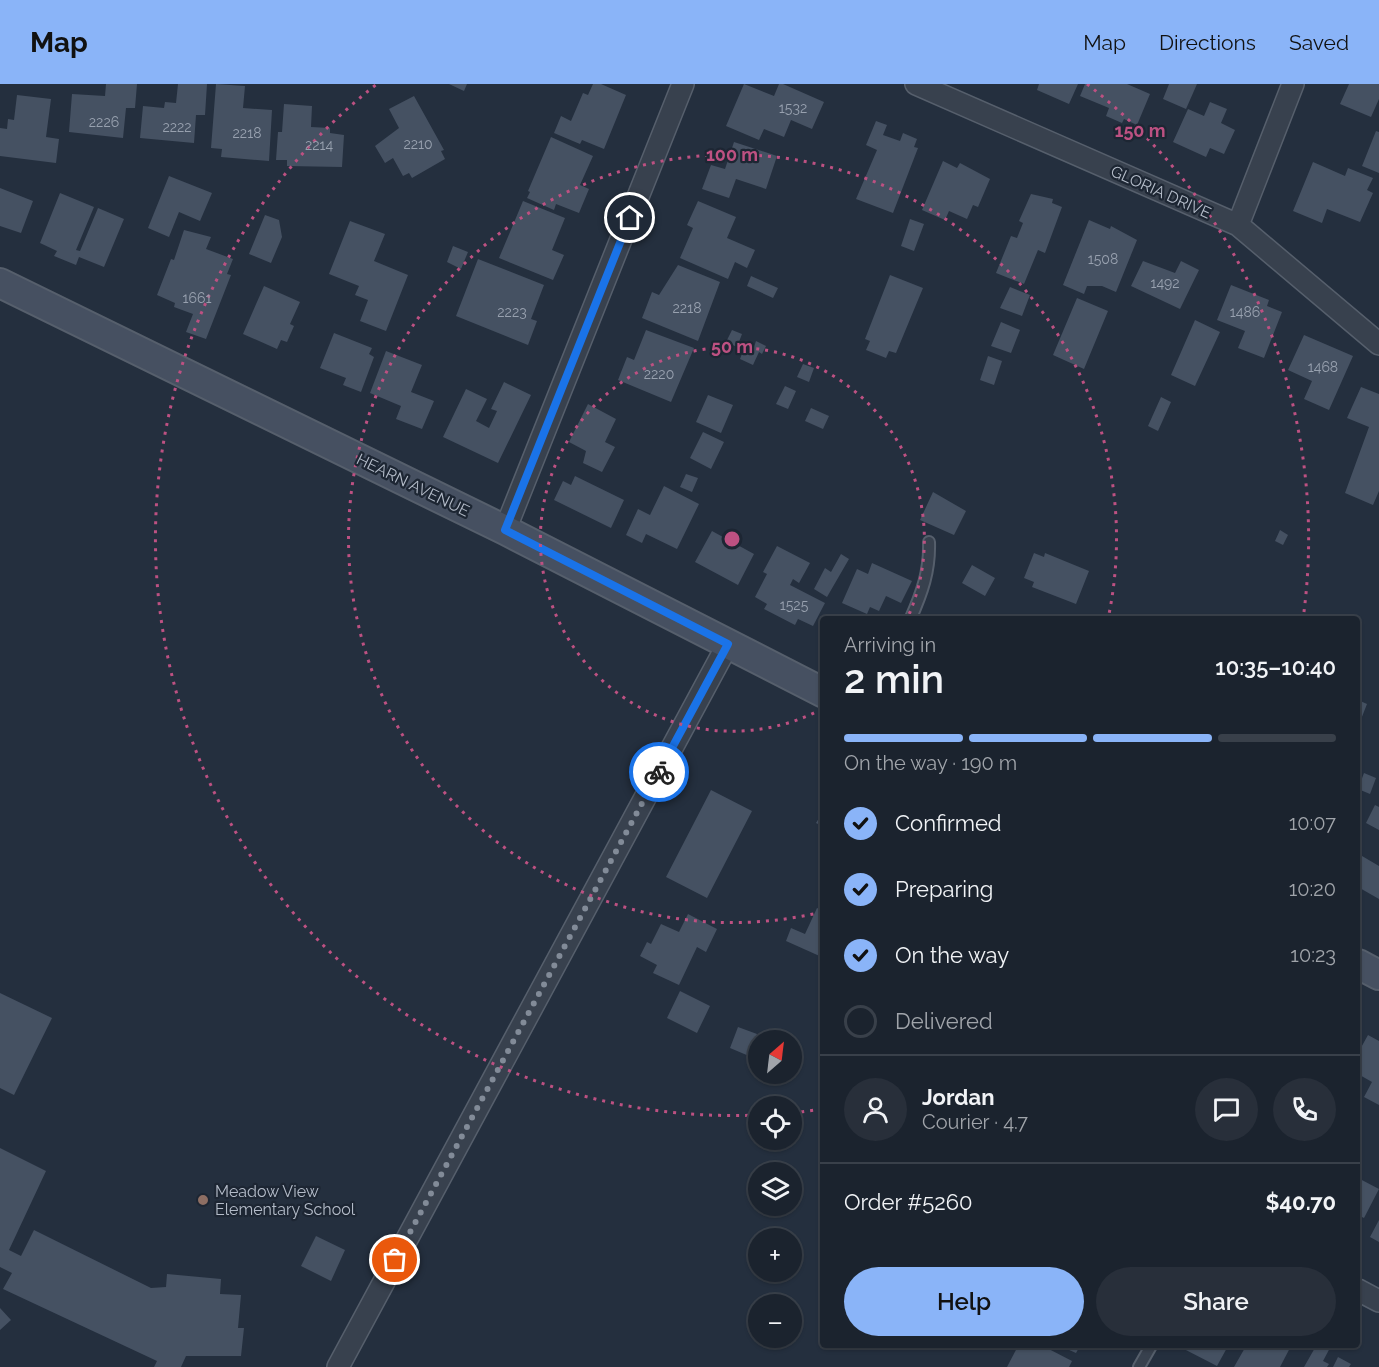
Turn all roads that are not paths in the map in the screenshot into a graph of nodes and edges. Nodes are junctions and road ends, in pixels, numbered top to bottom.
1 (683, 84) edge
2 (916, 84) edge
3 (1293, 84) edge
4 (1238, 225) junction
5 (0, 283) edge
6 (1379, 344) edge
7 (505, 530) junction
8 (929, 542) dead end
9 (912, 616) edge
10 (728, 644) junction
11 (820, 691) edge
12 (1360, 965) edge
13 (1379, 975) edge
14 (1360, 1291) edge
15 (1379, 1301) edge
16 (1150, 1348) edge
17 (338, 1367) edge
18 (1139, 1367) edge

1 - 7 street
2 - 4 street, GLORIA DRIVE
3 - 4 street
4 - 6 street, GLORIA DRIVE
5 - 7 main road, HEARN AVENUE
7 - 10 main road, HEARN AVENUE
8 - 9 lane
10 - 11 main road, HEARN AVENUE
10 - 17 street
12 - 13 main road
14 - 15 street
16 - 18 lane

